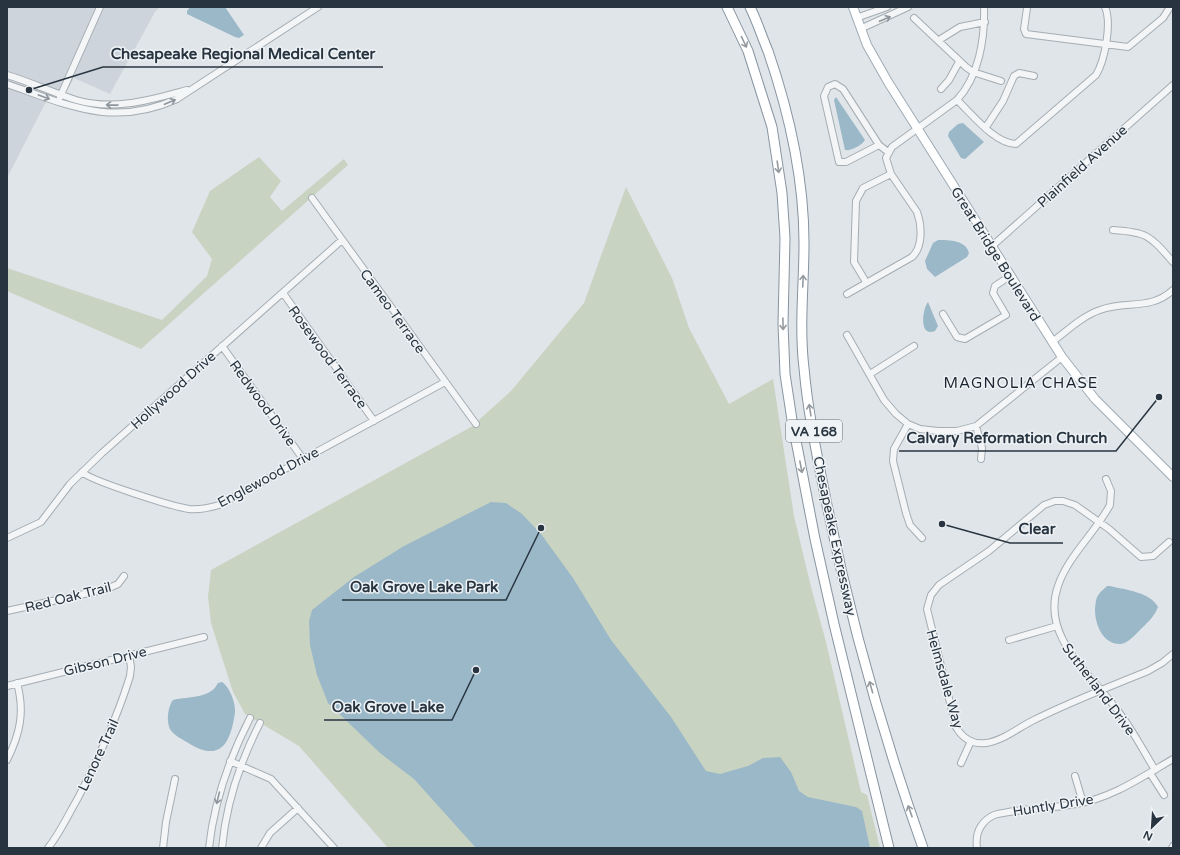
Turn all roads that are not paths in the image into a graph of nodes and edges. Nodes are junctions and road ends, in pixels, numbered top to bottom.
1 (100, 7) edge
2 (318, 7) edge
3 (727, 7) edge
4 (750, 7) edge
5 (853, 7) edge
6 (887, 7) edge
7 (908, 7) edge
8 (984, 7) edge
9 (1105, 7) edge
10 (1170, 7) edge
11 (1027, 8) dead end
12 (856, 18) junction
13 (914, 18) dead end
14 (985, 22) junction
15 (860, 29) junction
16 (939, 40) junction
17 (1105, 44) junction
18 (959, 62) junction
19 (973, 72) junction
20 (7, 75) edge
21 (1034, 76) dead end
22 (1001, 81) dead end
23 (7, 84) edge
24 (1173, 84) edge
25 (191, 89) junction
26 (941, 89) dead end
27 (61, 94) junction
28 (957, 100) junction
29 (59, 103) junction
30 (986, 127) junction
31 (918, 129) junction
32 (879, 145) junction
33 (888, 152) junction
34 (891, 174) junction
35 (312, 198) dead end
36 (1113, 230) dead end
37 (342, 240) junction
38 (991, 246) junction
39 (1173, 262) edge
40 (1010, 276) junction
41 (866, 282) junction
42 (1173, 290) edge
43 (282, 293) junction
44 (847, 294) dead end
45 (943, 314) dead end
46 (847, 336) dead end
47 (1052, 342) junction
48 (222, 346) junction
49 (914, 346) dead end
50 (1062, 358) junction
51 (870, 374) junction
52 (445, 382) junction
53 (374, 421) junction
54 (476, 424) dead end
55 (908, 424) junction
56 (976, 426) junction
57 (303, 459) junction
58 (981, 459) dead end
59 (82, 472) junction
60 (1173, 477) edge
61 (1106, 479) dead end
62 (1099, 522) junction
63 (7, 538) edge
64 (922, 538) dead end
65 (1169, 542) dead end
66 (124, 576) dead end
67 (7, 611) edge
68 (1057, 626) junction
69 (204, 637) dead end
70 (1009, 640) dead end
71 (1173, 654) edge
72 (129, 655) junction
73 (17, 683) junction
74 (7, 686) edge
75 (1102, 690) junction
76 (250, 718) dead end
77 (260, 723) dead end
78 (971, 741) junction
79 (1173, 759) edge
80 (7, 760) edge
81 (230, 761) junction
82 (961, 763) dead end
83 (241, 765) junction
84 (1153, 771) junction
85 (1075, 776) dead end
86 (175, 779) dead end
87 (1164, 795) dead end
88 (1083, 803) junction
89 (298, 808) junction
90 (48, 848) edge
91 (163, 848) edge
92 (210, 848) edge
93 (222, 848) edge
94 (261, 848) edge
95 (334, 848) edge
96 (889, 848) edge
97 (923, 848) edge
98 (977, 848) edge

1 - 27 street
2 - 25 street
3 -> 96 highway, Chesapeake Expressway / VA 168
97 -> 4 highway, Chesapeake Expressway / VA 168
5 - 12 main road, Great Bridge Boulevard
6 - 12 street
15 -> 7 street
8 - 14 street
9 - 17 street
10 - 17 street
11 - 17 street
12 - 15 main road, Great Bridge Boulevard
13 - 16 street
14 - 16 street
14 - 19 street
15 - 31 main road, Great Bridge Boulevard
16 - 18 street
17 - 30 street
18 - 19 street
18 - 26 street
19 - 22 street
19 - 28 street
20 - 27 street
21 - 30 street
23 -> 29 street
24 - 38 street, Plainfield Avenue
25 -> 27 street
29 -> 25 street
27 - 29 street
28 - 30 street
28 - 31 street
31 - 33 street
31 - 38 main road, Great Bridge Boulevard
32 - 32 street
32 - 33 street
33 - 34 street
34 - 41 street
34 - 41 street
35 - 37 street, Cameo Terrace
36 - 39 street
37 - 43 street, Hollywood Drive
37 - 52 street, Cameo Terrace
38 - 40 main road, Great Bridge Boulevard
40 - 45 street
40 - 47 main road, Great Bridge Boulevard
41 - 44 street
42 - 47 street
43 - 48 street, Hollywood Drive
43 - 53 street, Rosewood Terrace
46 - 51 street
47 - 50 main road, Great Bridge Boulevard
48 - 57 street, Redwood Drive
48 - 59 street, Hollywood Drive
49 - 51 street
50 - 56 street
50 - 60 main road, Great Bridge Boulevard
51 - 55 street
52 - 53 street, Englewood Drive
52 - 54 street, Cameo Terrace
53 - 57 street, Englewood Drive
55 - 56 street
55 - 64 street
56 - 58 street
57 - 59 street, Englewood Drive
59 - 63 street, Hollywood Drive
61 - 62 street, Sutherland Drive
62 - 65 street, Helmsdale Way
62 - 68 street, Sutherland Drive
62 - 78 street, Helmsdale Way
66 - 67 street, Red Oak Trail
68 - 70 street
68 - 75 street, Sutherland Drive
69 - 72 street, Gibson Drive
71 - 75 street, Helmsdale Way
72 - 73 street, Gibson Drive
72 - 90 street, Lenore Trail
73 - 74 street, Gibson Drive
73 - 80 street
75 - 78 street, Helmsdale Way
75 - 84 street, Sutherland Drive
76 - 81 street
77 - 83 street
78 - 82 street
79 - 84 street, Huntly Drive
81 - 83 street
81 -> 92 street
83 - 89 street
83 - 93 street
84 - 87 street, Sutherland Drive
84 - 88 street, Huntly Drive
85 - 88 street
86 - 91 street
88 - 98 street, Huntly Drive
89 - 94 street
89 - 95 street

